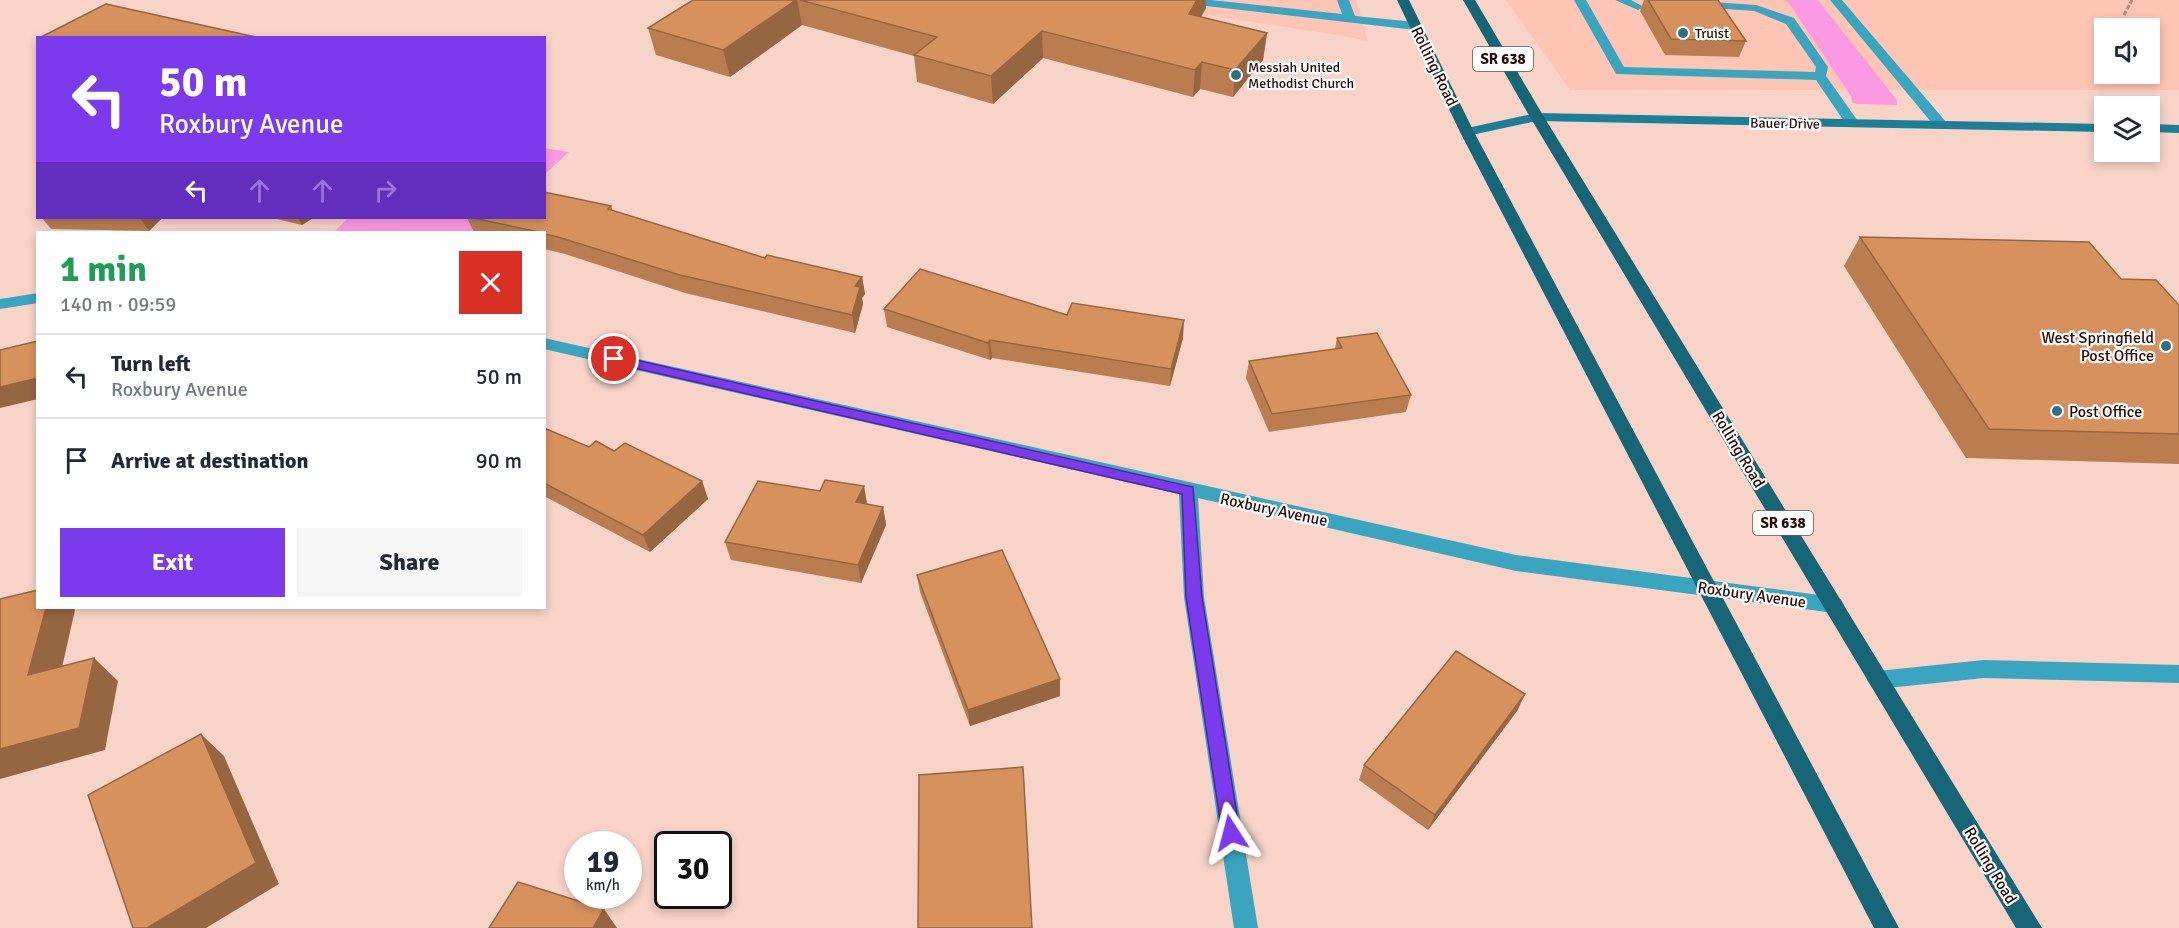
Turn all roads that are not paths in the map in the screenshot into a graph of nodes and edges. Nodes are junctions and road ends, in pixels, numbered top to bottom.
1 (1180, 0) edge
2 (1343, 0) edge
3 (1403, 0) edge
4 (1469, 0) edge
5 (1580, 0) edge
6 (1621, 0) edge
7 (1738, 0) edge
8 (1836, 0) edge
9 (1633, 3) edge
10 (1689, 5) edge
11 (1756, 8) junction
12 (1350, 19) junction
13 (1416, 26) junction
14 (1820, 76) junction
15 (1537, 117) junction
16 (1853, 124) junction
17 (1941, 125) junction
18 (2094, 128) edge
19 (2160, 129) edge
20 (2179, 129) edge
21 (1467, 132) junction
22 (36, 298) edge
23 (0, 304) edge
24 (546, 343) edge
25 (1188, 490) junction
26 (1709, 588) junction
27 (1834, 605) junction
28 (2179, 674) edge
29 (1878, 680) junction
30 (1246, 928) edge
31 (1887, 928) edge
32 (2030, 928) edge

1 - 12 street
2 - 12 street
3 - 13 main road, Rolling Road
4 - 15 main road, Rolling Road / SR 638
5 - 14 street
6 - 9 street
7 - 11 street
8 - 17 street
10 - 11 street
11 - 14 street
12 - 13 street
13 - 21 main road, Rolling Road
14 - 16 street
15 - 16 street, Bauer Drive
15 - 21 street, Bauer Drive
15 - 27 main road, Rolling Road / SR 638
16 - 17 street, Bauer Drive
17 - 18 street, Bauer Drive
19 - 20 street
21 - 26 main road, Rolling Road
22 - 23 street
24 - 25 street, Roxbury Avenue
25 - 26 street, Roxbury Avenue
25 - 30 street
26 - 27 street, Roxbury Avenue
26 - 31 main road, Rolling Road
27 - 29 main road, Rolling Road / SR 638
28 - 29 street
29 - 32 main road, Rolling Road / SR 638

